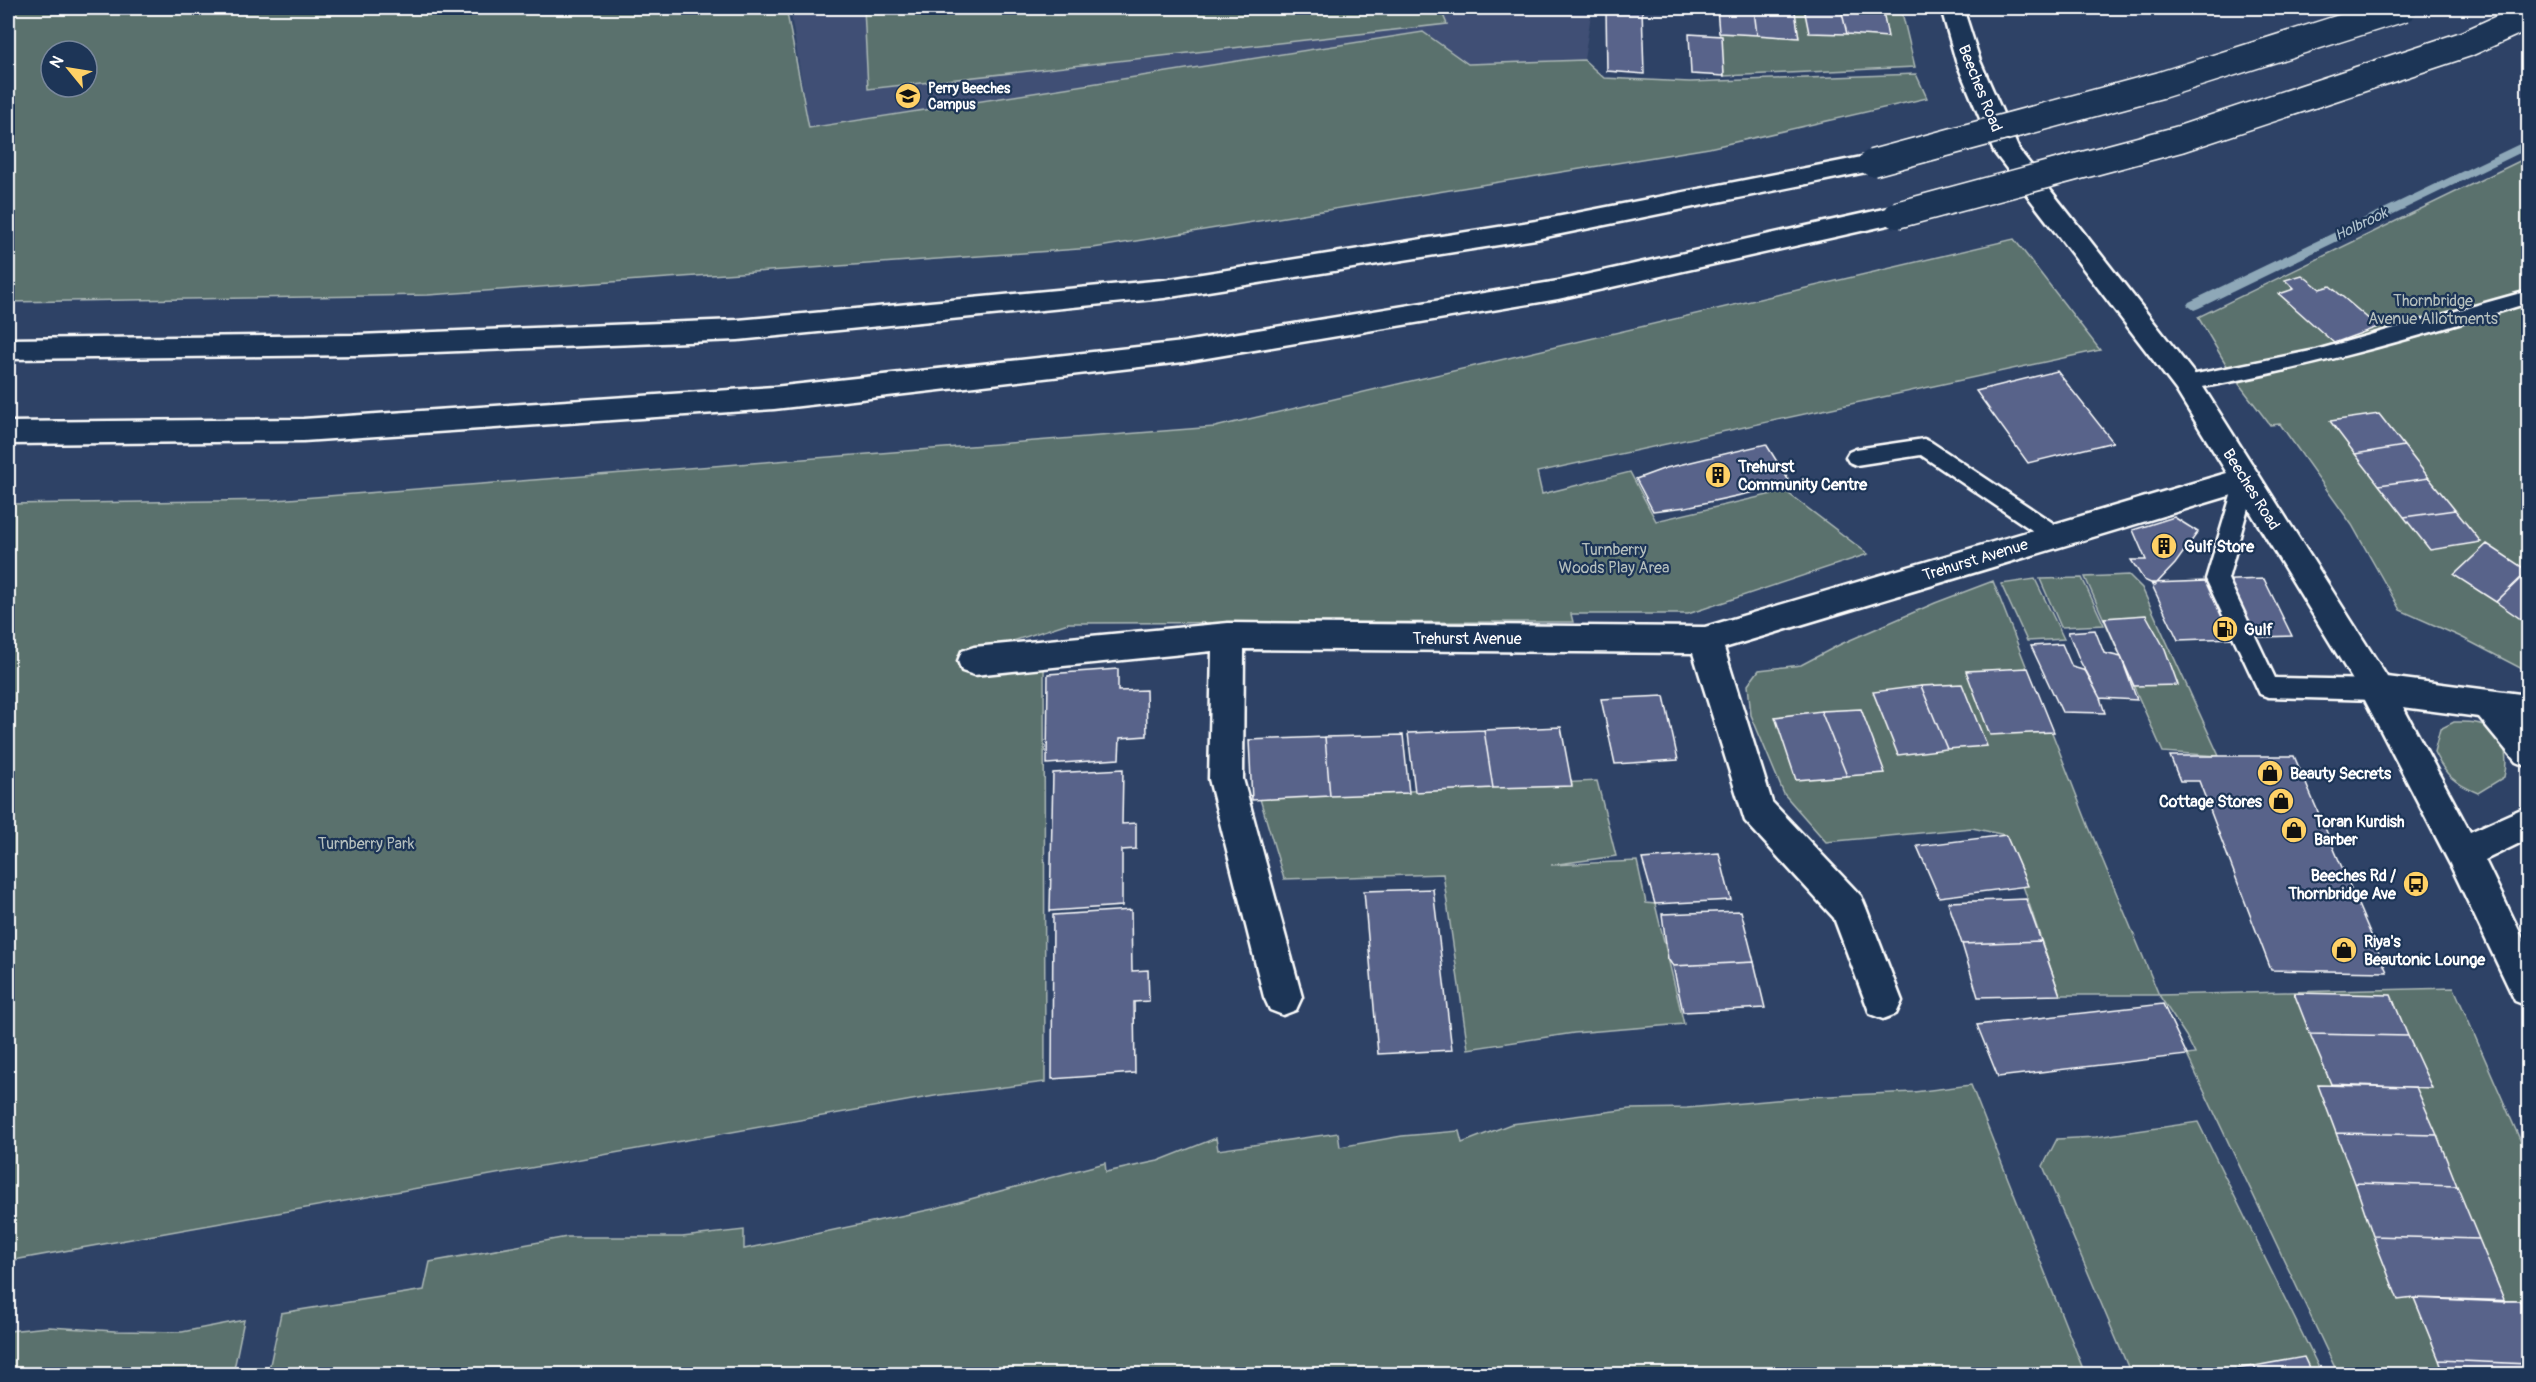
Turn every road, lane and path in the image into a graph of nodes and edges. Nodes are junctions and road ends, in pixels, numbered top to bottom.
1 (1953, 8) edge
2 (2404, 8) edge
3 (2529, 16) edge
4 (2529, 297) edge
5 (8, 349) edge
6 (2186, 383) junction
7 (8, 433) edge
8 (1856, 457) dead end
9 (2246, 479) junction
10 (2055, 535) junction
11 (1228, 636) junction
12 (1705, 640) junction
13 (974, 662) dead end
14 (2377, 690) junction
15 (2487, 704) junction
16 (2529, 709) edge
17 (2529, 752) edge
18 (2529, 822) edge
19 (2463, 853) junction
20 (2529, 988) edge
21 (1283, 997) dead end
22 (1883, 1001) dead end

1 - 6 main road, Beeches Road
2 - 5 main road, bridge
3 - 7 main road, bridge
4 - 6 lane
6 - 9 main road, Beeches Road
8 - 10 lane
9 - 10 main road, Trehurst Avenue
9 - 14 main road, Beeches Road
9 - 14 lane
10 - 12 main road, Trehurst Avenue
11 - 12 main road, Trehurst Avenue
11 - 13 main road, Trehurst Avenue
11 - 21 main road
12 - 22 main road
14 - 15 main road
14 - 19 main road, Beeches Road
15 - 16 main road
15 - 17 main road
18 - 19 main road
19 - 20 main road, Beeches Road

